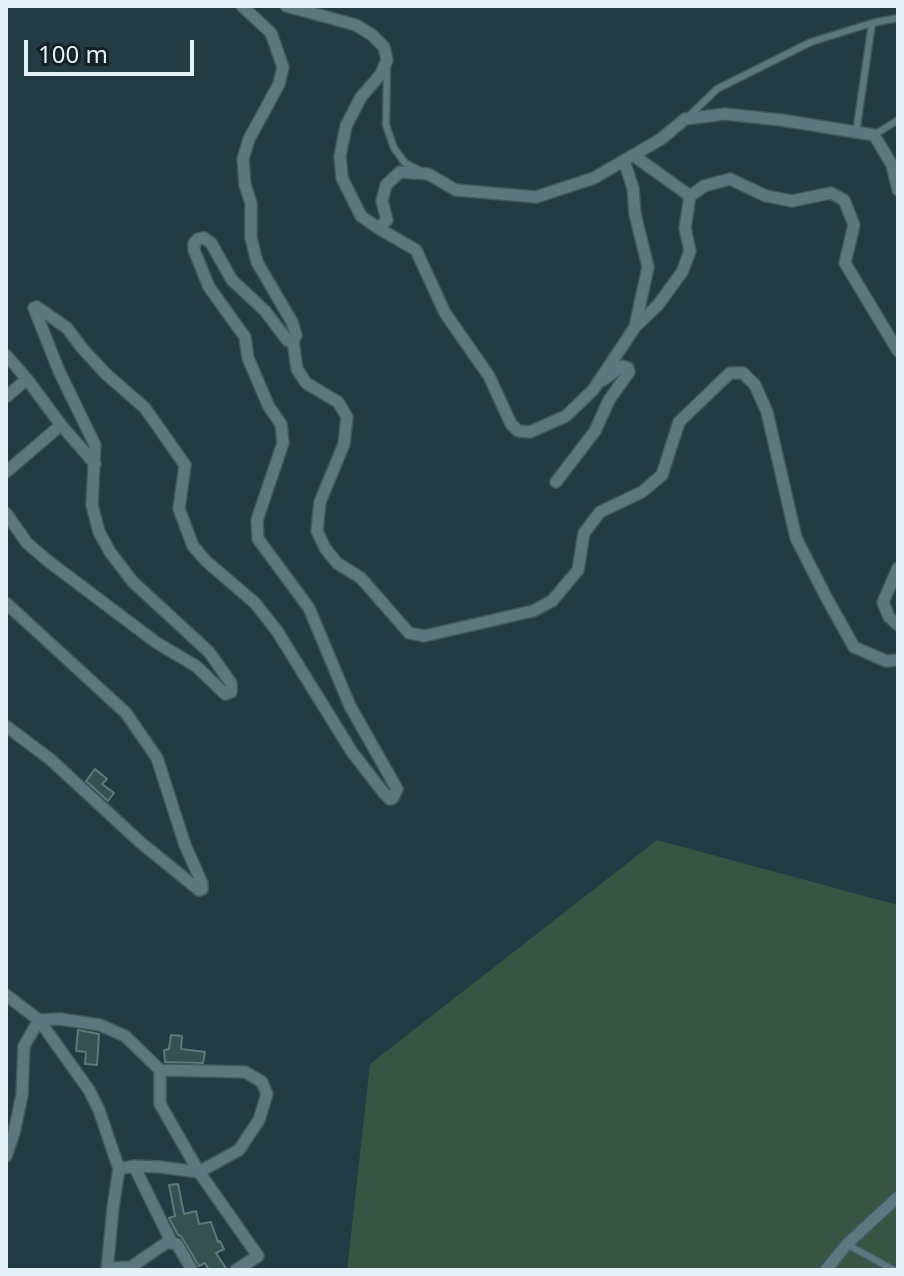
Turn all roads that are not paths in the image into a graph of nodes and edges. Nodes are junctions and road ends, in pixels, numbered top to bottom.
1 (242, 6) edge
2 (286, 6) edge
3 (898, 18) edge
4 (872, 23) junction
5 (387, 60) junction
6 (685, 119) junction
7 (898, 120) edge
8 (856, 133) junction
9 (874, 135) junction
10 (628, 158) junction
11 (428, 174) junction
12 (898, 190) edge
13 (690, 196) junction
14 (378, 228) junction
15 (635, 327) junction
16 (293, 341) junction
17 (898, 351) edge
18 (6, 355) edge
19 (27, 379) junction
20 (593, 390) junction
21 (6, 397) edge
22 (61, 425) junction
23 (95, 464) junction
24 (6, 472) edge
25 (556, 482) dead end
26 (6, 513) edge
27 (898, 568) edge
28 (6, 603) edge
29 (898, 625) edge
30 (898, 660) edge
31 (6, 726) edge
32 (6, 995) edge
33 (39, 1020) junction
34 (160, 1070) junction
35 (6, 1156) edge
36 (134, 1166) junction
37 (119, 1169) junction
38 (199, 1172) junction
39 (898, 1197) edge
40 (172, 1243) junction
41 (847, 1244) junction
42 (108, 1269) edge
43 (192, 1270) edge
44 (236, 1270) edge
45 (826, 1270) edge
46 (894, 1270) edge

1 - 16 street
2 - 5 street
3 - 4 lane
4 - 6 lane
4 - 8 lane
5 - 11 lane
5 - 14 street
6 - 8 street
6 - 10 street
7 - 9 lane
8 - 9 street
9 - 12 street
10 - 11 street
10 - 13 street
10 - 15 street
11 - 14 street
13 - 15 street
13 - 17 street
14 - 20 street
15 - 20 street
16 - 23 street
16 - 30 street
18 - 19 street
19 - 21 street
19 - 22 street
20 - 25 street
22 - 23 street
22 - 24 street
23 - 26 street
27 - 29 street
28 - 31 street
32 - 33 street
33 - 34 street
33 - 35 street
33 - 37 street
34 - 38 street
34 - 38 street
36 - 37 street
36 - 38 street
36 - 40 street
37 - 42 street
38 - 44 street
39 - 41 street
40 - 42 street
40 - 43 street
41 - 45 street
41 - 46 lane

